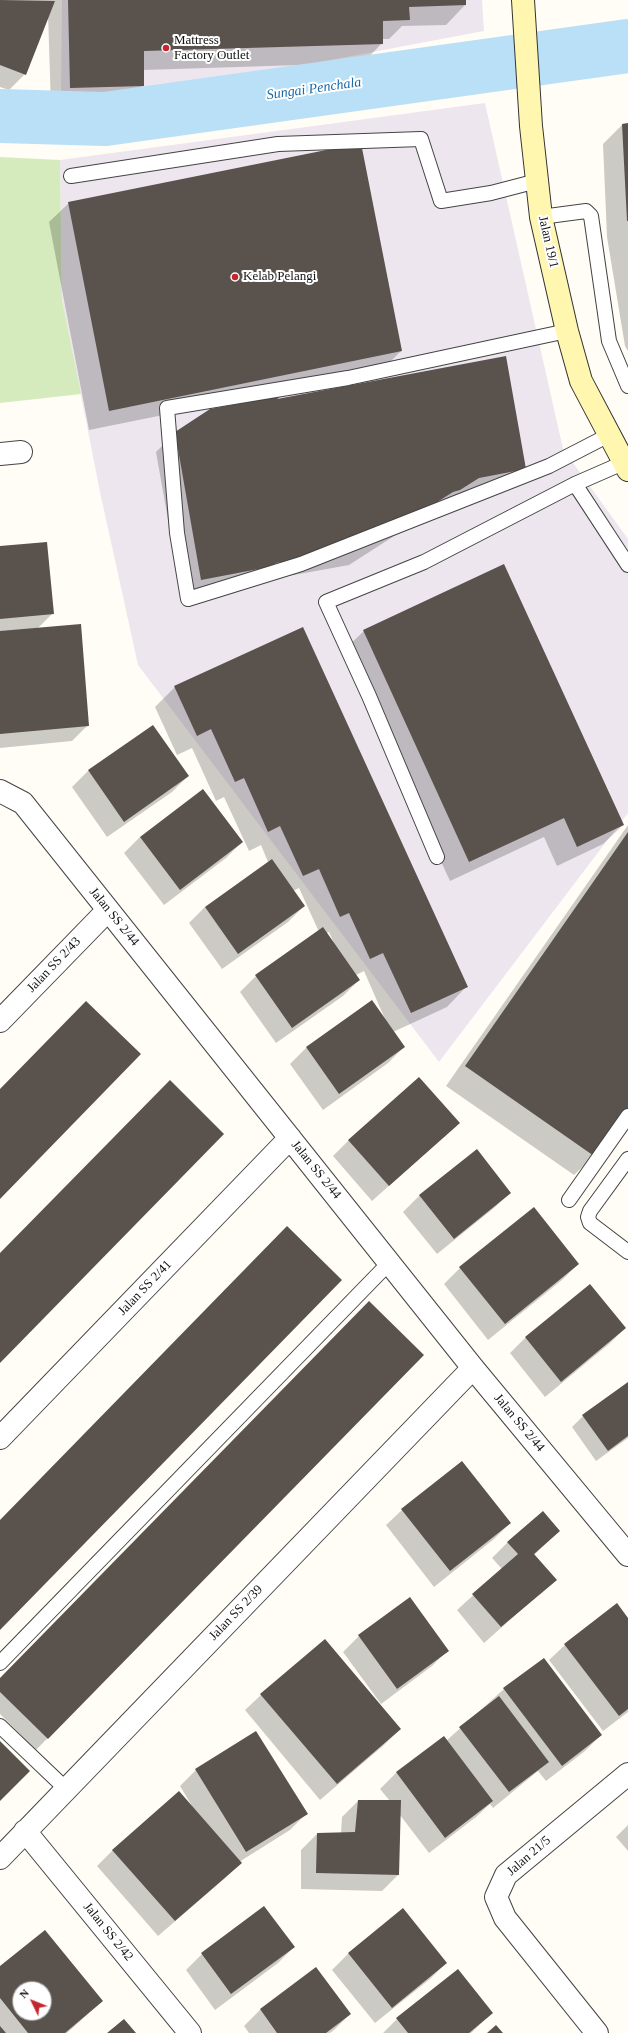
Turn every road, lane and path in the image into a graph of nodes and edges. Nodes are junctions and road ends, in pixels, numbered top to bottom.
1 (523, 0) edge
2 (71, 176) dead end
3 (537, 181) junction
4 (541, 217) junction
5 (567, 331) junction
6 (628, 386) edge
7 (608, 436) junction
8 (625, 467) edge
9 (575, 484) junction
10 (628, 565) edge
11 (0, 791) edge
12 (437, 857) dead end
13 (108, 910) junction
14 (0, 1021) edge
15 (628, 1116) edge
16 (290, 1138) junction
17 (625, 1169) edge
18 (569, 1200) dead end
19 (628, 1252) edge
20 (389, 1263) junction
21 (473, 1368) junction
22 (0, 1438) edge
23 (628, 1555) edge
24 (0, 1663) edge
25 (0, 1726) edge
26 (628, 1774) edge
27 (66, 1790) junction
28 (26, 1831) junction
29 (0, 1858) edge
30 (190, 2033) edge
31 (597, 2033) edge

1 - 3 main road, Jalan 19/1
2 - 3 lane
3 - 4 main road, Jalan 19/1
4 - 5 main road, Jalan 19/1
4 - 6 lane
5 - 7 main road, Jalan 19/1
5 - 7 lane
7 - 8 main road, Jalan 19/1
8 - 9 lane
9 - 10 lane
9 - 12 lane
11 - 13 street, Jalan SS 2/44
13 - 14 street, Jalan SS 2/43
13 - 16 street, Jalan SS 2/44
15 - 18 lane
16 - 20 street, Jalan SS 2/44
16 - 22 street, Jalan SS 2/41
17 - 19 lane
20 - 21 street, Jalan SS 2/44
20 - 24 lane
21 - 23 street, Jalan SS 2/44
21 - 27 street, Jalan SS 2/39
25 - 27 lane
26 - 31 street, Jalan 21/5
27 - 28 street, Jalan SS 2/39
28 - 29 street, Jalan SS 2/39
28 - 30 street, Jalan SS 2/42

